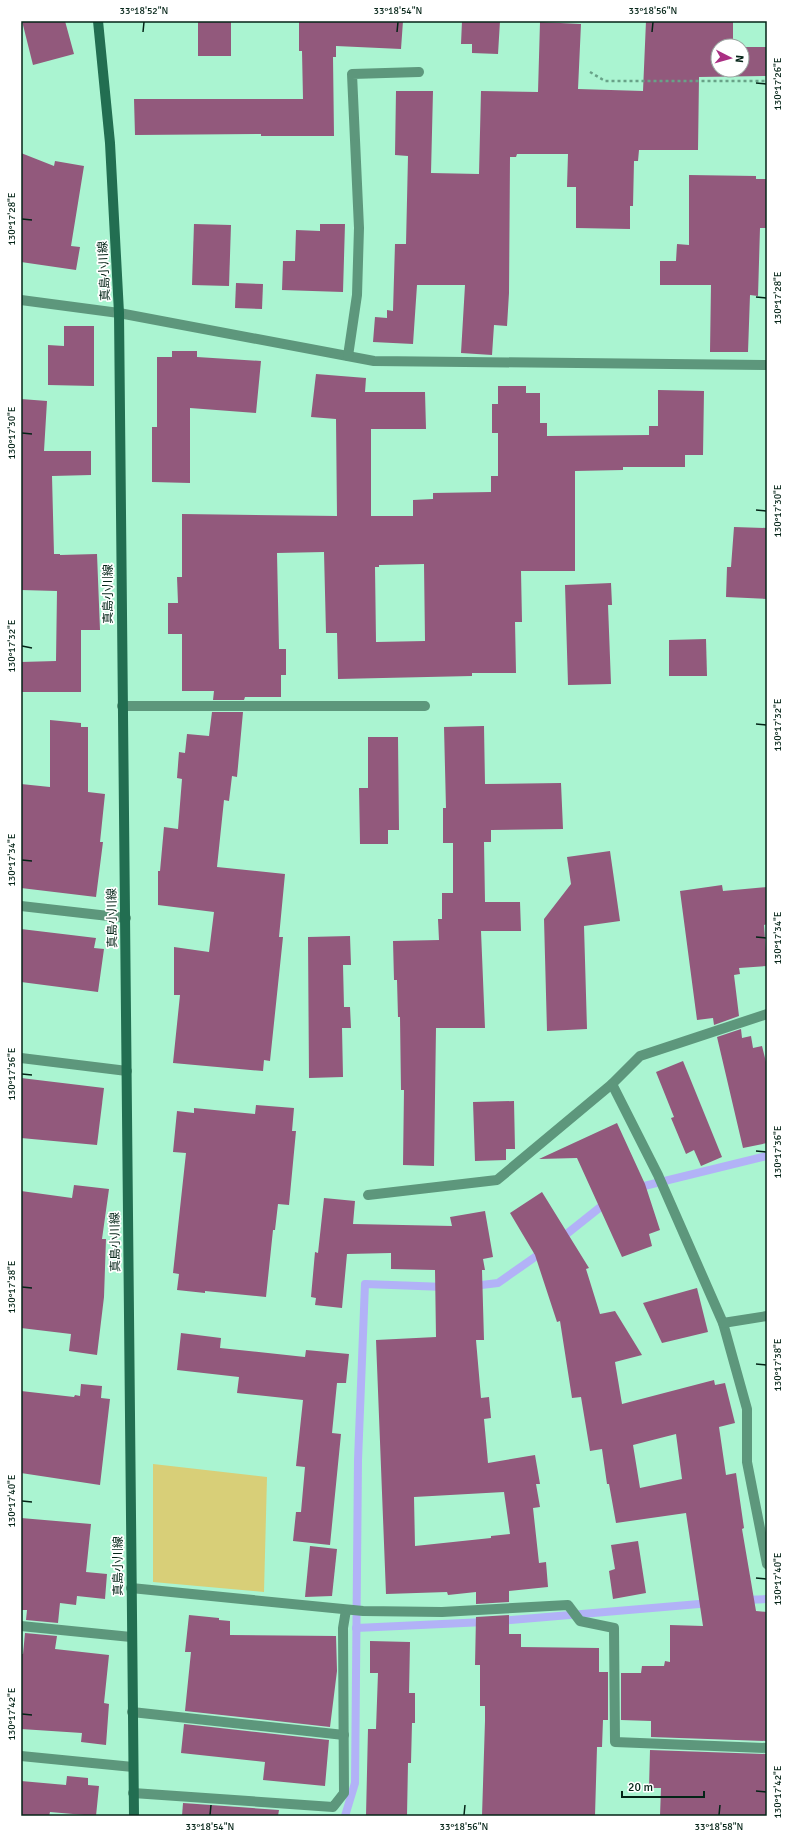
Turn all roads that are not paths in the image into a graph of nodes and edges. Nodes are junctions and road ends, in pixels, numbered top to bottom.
1 (98, 21) edge
2 (419, 72) dead end
3 (21, 300) edge
4 (119, 313) junction
5 (348, 356) junction
6 (767, 365) edge
7 (122, 706) junction
8 (425, 706) dead end
9 (21, 906) edge
10 (126, 918) junction
11 (767, 1014) edge
12 (21, 1058) edge
13 (127, 1071) junction
14 (612, 1084) junction
15 (368, 1195) dead end
16 (767, 1316) edge
17 (723, 1323) junction
18 (767, 1564) edge
19 (131, 1588) junction
20 (346, 1610) junction
21 (21, 1626) edge
22 (131, 1636) junction
23 (132, 1712) junction
24 (344, 1735) junction
25 (767, 1748) edge
26 (21, 1756) edge
27 (132, 1767) junction
28 (133, 1793) junction
29 (134, 1816) edge

1 - 4 street, 真島小川線
2 - 5 street
3 - 4 street
4 - 5 street
4 - 7 street, 真島小川線
5 - 6 street
7 - 8 street
7 - 10 street, 真島小川線
9 - 10 street
10 - 13 street, 真島小川線
11 - 14 street
12 - 13 street
13 - 19 street, 真島小川線
14 - 15 street
14 - 17 street
16 - 17 street
17 - 18 street
19 - 20 street
19 - 22 street, 真島小川線
20 - 24 street
20 - 25 street
21 - 22 street
22 - 23 street, 真島小川線
23 - 24 street
23 - 27 street, 真島小川線
24 - 28 street
26 - 27 street
27 - 28 street, 真島小川線
28 - 29 street, 真島小川線

